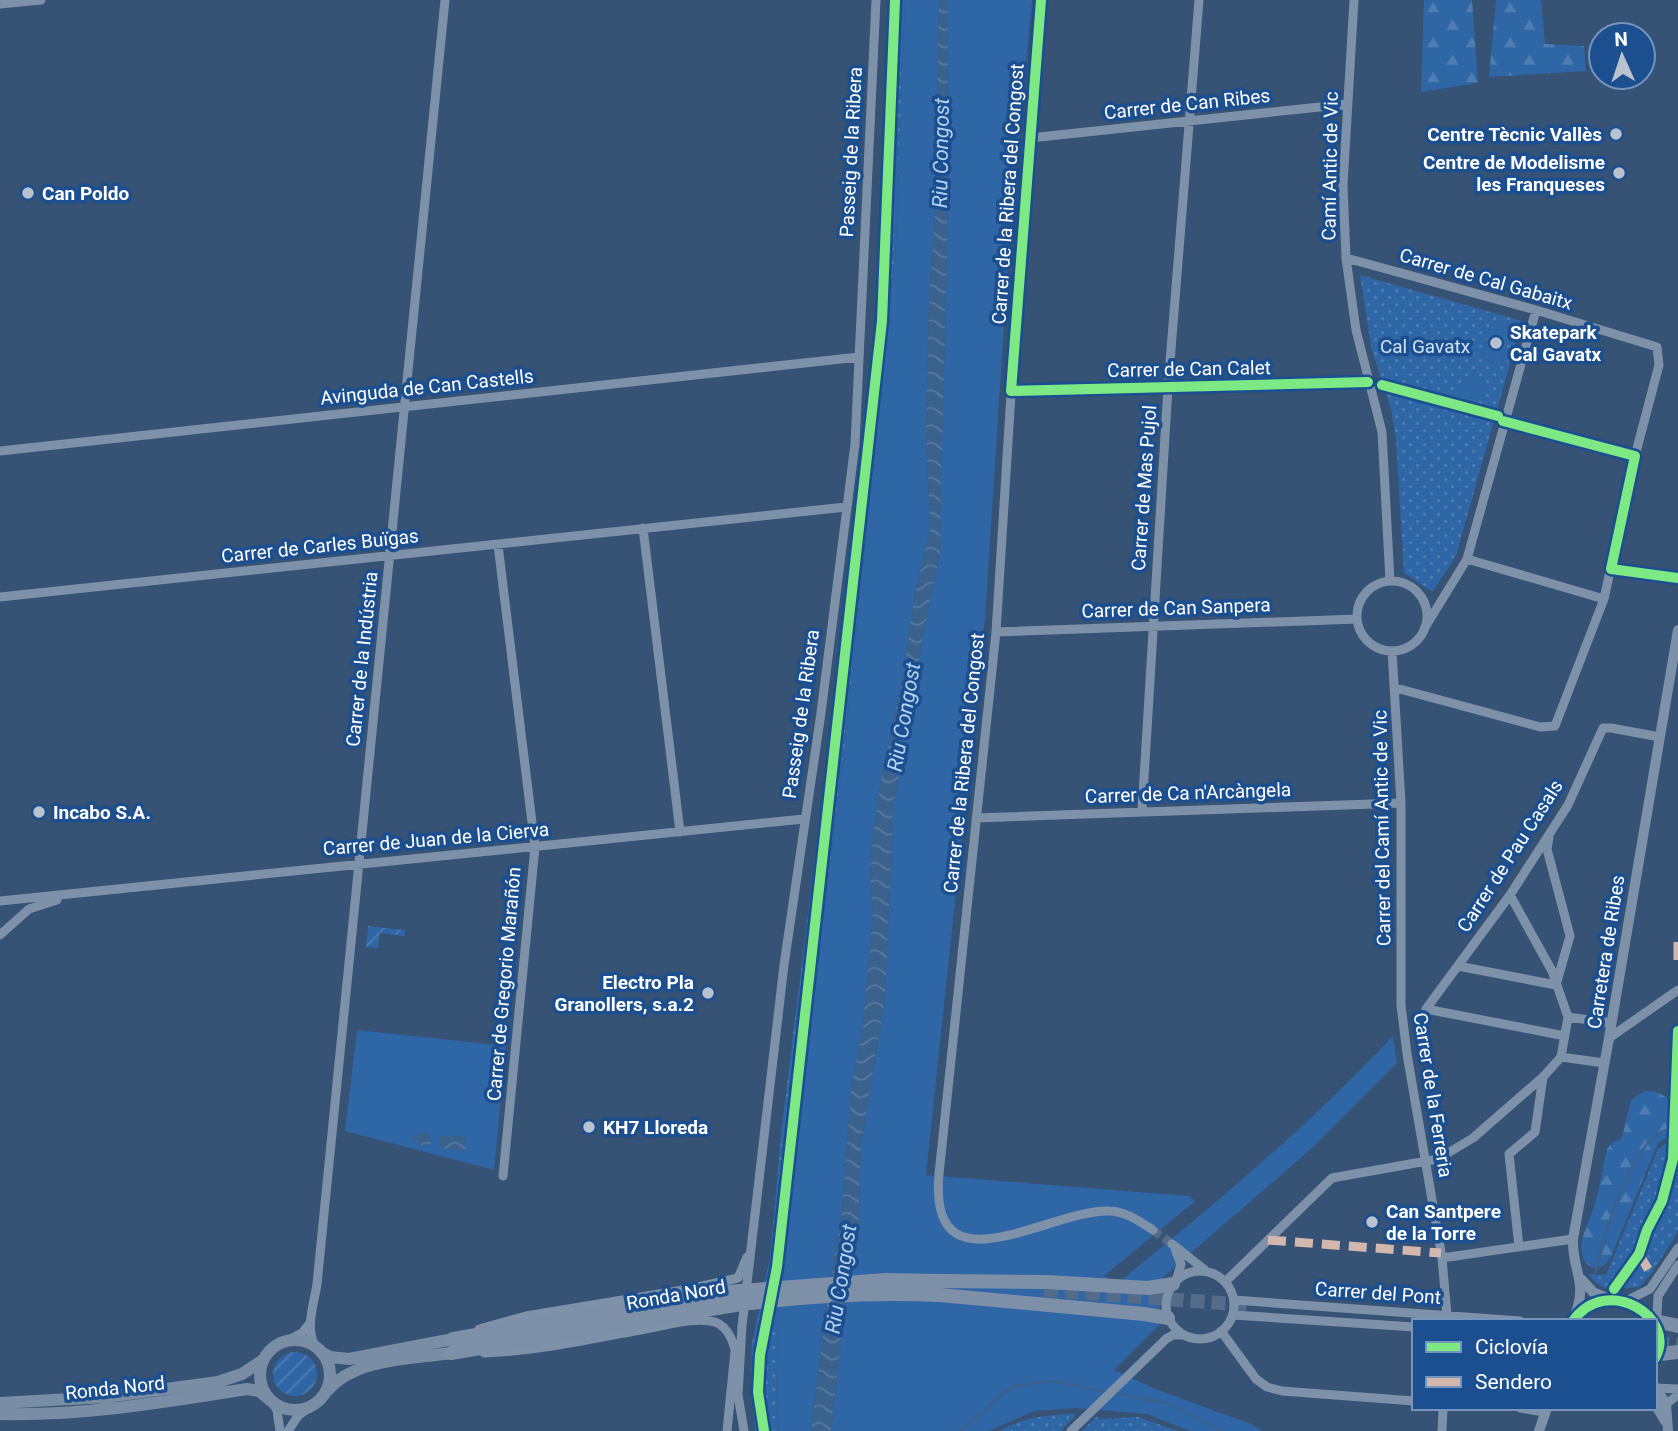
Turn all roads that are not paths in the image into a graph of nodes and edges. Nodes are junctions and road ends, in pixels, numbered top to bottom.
1 (41, 0) edge
2 (445, 0) edge
3 (876, 0) edge
4 (1041, 0) edge
5 (1199, 0) edge
6 (1354, 0) edge
7 (0, 4) edge
8 (1348, 104) junction
9 (1189, 121) junction
10 (1030, 138) junction
11 (1346, 258) junction
12 (1536, 310) junction
13 (859, 357) junction
14 (1368, 382) junction
15 (1168, 387) junction
16 (1011, 391) junction
17 (405, 408) junction
18 (1503, 421) junction
19 (0, 451) edge
20 (1635, 456) junction
21 (846, 508) junction
22 (643, 528) junction
23 (498, 545) junction
24 (390, 556) junction
25 (1467, 559) junction
26 (1611, 569) junction
27 (1678, 578) edge
28 (1390, 581) junction
29 (1447, 593) junction
30 (0, 597) edge
31 (1604, 599) junction
32 (1423, 601) junction
33 (1357, 619) junction
34 (1153, 627) junction
35 (1424, 629) junction
36 (1678, 630) edge
37 (996, 632) junction
38 (1392, 651) junction
39 (1396, 688) junction
40 (1660, 737) junction
41 (1401, 803) junction
42 (1142, 811) junction
43 (976, 818) junction
44 (804, 819) junction
45 (680, 832) junction
46 (1550, 833) junction
47 (535, 847) junction
48 (359, 863) junction
49 (71, 894) junction
50 (1510, 895) junction
51 (0, 901) edge
52 (0, 935) edge
53 (1458, 966) junction
54 (1556, 985) junction
55 (1678, 990) edge
56 (1401, 1005) joint
57 (1568, 1017) junction
58 (1611, 1023) junction
59 (1564, 1036) junction
60 (1609, 1038) junction
61 (1561, 1057) junction
62 (1604, 1063) junction
63 (1543, 1077) junction
64 (1425, 1161) junction
65 (503, 1176) dead end
66 (1153, 1230) tunnel mouth
67 (1573, 1239) junction
68 (751, 1245) junction
69 (1520, 1247) junction
70 (1678, 1248) edge
71 (1442, 1258) junction
72 (1678, 1265) edge
73 (1210, 1272) junction
74 (1581, 1279) junction
75 (1174, 1282) junction
76 (1225, 1282) junction
77 (941, 1288) junction
78 (1045, 1294) tunnel mouth
79 (1234, 1300) junction
80 (1612, 1300) junction
81 (1628, 1300) junction
82 (1233, 1315) junction
83 (1447, 1315) junction
84 (1496, 1319) edge
85 (1574, 1319) edge
86 (1658, 1319) junction
87 (1169, 1320) junction
88 (310, 1321) junction
89 (742, 1326) junction
90 (1678, 1326) edge
91 (1412, 1327) edge
92 (1221, 1331) junction
93 (1187, 1336) junction
94 (1166, 1339) junction
95 (287, 1341) junction
96 (452, 1346) junction
97 (318, 1349) junction
98 (735, 1350) junction
99 (1678, 1352) edge
100 (1657, 1356) edge
101 (263, 1360) junction
102 (739, 1368) junction
103 (1657, 1387) edge
104 (1678, 1389) edge
105 (325, 1393) junction
106 (1678, 1395) edge
107 (271, 1401) junction
108 (1412, 1401) edge
109 (0, 1403) edge
110 (1661, 1404) edge
111 (311, 1406) junction
112 (1443, 1410) edge
113 (1546, 1410) edge
114 (0, 1414) edge
115 (1668, 1429) edge
116 (280, 1431) edge
117 (288, 1431) edge
118 (727, 1431) edge
119 (744, 1431) edge
120 (1071, 1431) edge
121 (1442, 1431) edge
122 (1539, 1431) edge

1 - 7 street
2 - 17 street, Carrer de la Indústria
3 - 13 street, Passeig de la Ribera
4 - 10 street, Carrer de la Ribera del Congost
5 - 9 street, Carrer de Mas Pujol
6 - 8 street, Camí Antic de Vic
8 - 9 street, Carrer de Can Ribes
8 - 11 street, Camí Antic de Vic
9 - 10 street, Carrer de Can Ribes
9 - 15 street, Carrer de Mas Pujol
10 - 16 street, Carrer de la Ribera del Congost
11 - 12 street, Carrer de Cal Gabaitx
11 - 14 street, Camí Antic de Vic
12 - 18 street
12 - 20 street, Carrer de Cal Gabaitx
13 - 17 street, Avinguda de Can Castells
13 - 21 street, Passeig de la Ribera
14 - 15 street, Carrer de Can Calet
14 - 28 street, Camí Antic de Vic
15 - 16 street, Carrer de Can Calet
15 - 34 street, Carrer de Mas Pujol
16 - 37 street, Carrer de la Ribera del Congost
17 - 19 street, Avinguda de Can Castells
17 - 24 street, Carrer de la Indústria
18 - 20 street
18 - 25 street
20 - 26 street
21 - 22 street, Carrer de Carles Buïgas
21 - 44 street, Passeig de la Ribera
22 - 23 street, Carrer de Carles Buïgas
22 - 45 street
23 - 24 street, Carrer de Carles Buïgas
23 - 47 street, Carrer de Gregorio Marañón
24 - 30 street, Carrer de Carles Buïgas
24 - 48 street, Carrer de la Indústria
25 - 29 street
25 - 31 street
26 - 27 street
26 - 31 street
28 - 32 street
28 - 33 street
29 - 32 street
29 - 35 street
31 - 39 street
32 - 35 street
33 - 34 street, Carrer de Can Sanpera
33 - 38 street
34 - 37 street, Carrer de Can Sanpera
34 - 42 street, Carrer de Mas Pujol
35 - 38 street
36 - 40 street, Carretera de Ribes
37 - 43 street, Carrer de la Ribera del Congost
38 - 39 street, Carrer del Camí Antic de Vic
39 - 41 street, Carrer del Camí Antic de Vic
40 - 46 street, Carrer de Pau Casals
40 - 58 street, Carretera de Ribes
41 - 42 street, Carrer de Ca n'Arcàngela
41 - 56 street, Carrer del Camí Antic de Vic
42 - 43 street, Carrer de Ca n'Arcàngela
43 - 66 street, Carrer de la Ribera del Congost
44 - 45 street, Carrer de Juan de la Cierva
44 - 68 street, Passeig de la Ribera
45 - 47 street, Carrer de Juan de la Cierva
46 - 50 street, Carrer de Pau Casals
46 - 54 street
47 - 48 street, Carrer de Juan de la Cierva
47 - 65 street, Carrer de Gregorio Marañón
48 - 49 street, Carrer de Juan de la Cierva
48 - 88 street, Carrer de la Indústria
49 - 51 street, Carrer de Juan de la Cierva
49 - 52 street, Carrer de Juan de la Cierva
50 - 53 street, Carrer de Pau Casals
50 - 54 street
53 - 54 street
53 - 59 street, Carrer de Pau Casals
54 - 57 street
55 - 60 street
56 - 64 street, Carrer de la Ferreria
57 - 58 street
57 - 59 street
58 - 60 street, Carretera de Ribes
59 - 61 street
60 - 62 street, Carretera de Ribes
61 - 62 street
61 - 63 street
62 - 67 street, Carretera de Ribes
63 - 64 street
63 - 69 street
64 - 71 street, Carrer de la Ferreria
64 - 76 street
67 - 69 street
67 - 74 street, Carretera de Ribes
68 - 89 street, Passeig de la Ribera
68 - 96 street
69 - 71 street
70 - 81 street
71 - 83 street, Carrer de la Ferreria
72 - 86 street
73 - 75 street
73 - 75 street
73 - 76 street
74 - 80 street
74 - 85 street, Carretera de Ribes
75 - 77 highway
75 - 87 street
76 - 79 street
77 - 78 highway, Ronda Nord
77 - 87 highway
77 - 96 highway, Ronda Nord, bridge
79 - 82 street
79 - 83 street, Carrer del Pont
80 - 81 street
80 - 85 street
81 - 86 street
82 - 91 street, Carrer del Pont
82 - 92 street
83 - 84 street, Carrer del Pont
86 - 90 highway
86 - 100 street
87 - 93 street
87 - 94 street
88 - 95 street
88 - 97 street
89 - 98 street
89 - 102 street, Passeig de la Ribera
92 - 93 street
92 - 108 street
93 - 94 street
94 - 120 street
95 - 97 main road
95 - 101 main road
96 - 97 main road, Ronda Nord
96 - 98 street
96 - 105 main road, Ronda Nord
97 - 105 main road
98 - 102 street
98 - 118 street
99 - 100 highway
101 - 107 main road
101 - 109 main road, Ronda Nord
102 - 119 street, Passeig de la Ribera
103 - 104 street
105 - 111 main road
106 - 110 street
107 - 111 main road
107 - 114 main road, Ronda Nord
107 - 116 street
110 - 115 street
111 - 117 street
112 - 121 street
113 - 122 street

